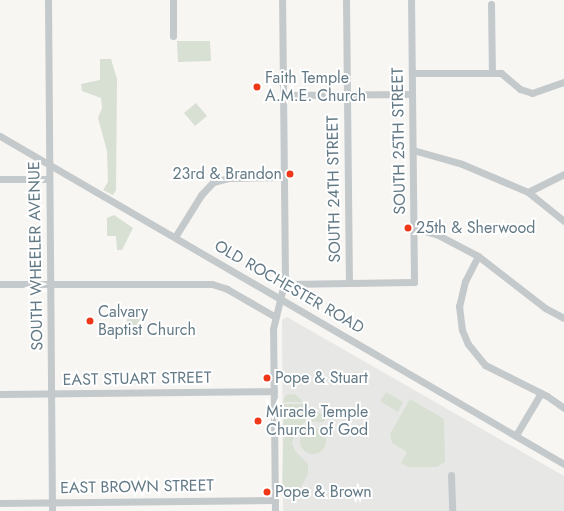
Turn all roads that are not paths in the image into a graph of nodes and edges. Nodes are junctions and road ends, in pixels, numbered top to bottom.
1 (48, 0) edge
2 (173, 0) edge
3 (282, 0) edge
4 (346, 0) edge
5 (411, 0) edge
6 (491, 4) dead end
7 (173, 36) dead end
8 (492, 72) junction
9 (412, 73) junction
10 (564, 82) edge
11 (347, 94) junction
12 (412, 94) junction
13 (283, 95) junction
14 (0, 136) edge
15 (413, 150) junction
16 (49, 165) junction
17 (564, 174) edge
18 (284, 176) junction
19 (0, 179) edge
20 (49, 179) junction
21 (528, 192) junction
22 (564, 221) edge
23 (414, 228) junction
24 (175, 237) junction
25 (478, 256) junction
26 (349, 283) junction
27 (0, 284) edge
28 (50, 284) junction
29 (285, 284) junction
30 (280, 299) junction
31 (274, 316) junction
32 (564, 318) edge
33 (274, 391) junction
34 (541, 393) junction
35 (0, 394) edge
36 (51, 394) junction
37 (564, 408) edge
38 (516, 435) junction
39 (564, 464) edge
40 (451, 475) dead end
41 (275, 500) junction
42 (0, 503) edge
43 (52, 503) junction
44 (52, 511) edge
45 (275, 511) edge
46 (452, 511) edge

1 - 16 street, SOUTH WHEELER AVENUE
2 - 7 street
3 - 13 street
4 - 11 street, SOUTH 24TH STREET
5 - 9 street, SOUTH 25TH STREET
6 - 8 street
8 - 9 street
8 - 10 street
9 - 12 street, SOUTH 25TH STREET
11 - 12 street
11 - 13 street
11 - 26 street, SOUTH 24TH STREET
12 - 15 street, SOUTH 25TH STREET
13 - 18 street
14 - 16 street, OLD ROCHESTER ROAD
15 - 21 street
15 - 23 street, SOUTH 25TH STREET
16 - 20 street, SOUTH WHEELER AVENUE
16 - 24 street, OLD ROCHESTER ROAD
17 - 21 street
18 - 24 street
18 - 29 street
19 - 20 street
20 - 28 street, SOUTH WHEELER AVENUE
21 - 22 street
23 - 25 street
23 - 26 street, SOUTH 25TH STREET
24 - 30 street, OLD ROCHESTER ROAD
25 - 32 street
25 - 34 street
26 - 29 street
27 - 28 street
28 - 31 street
28 - 36 street, SOUTH WHEELER AVENUE
29 - 30 street
30 - 31 street
30 - 38 street, OLD ROCHESTER ROAD
31 - 33 street
33 - 36 street, EAST STUART STREET
33 - 41 street
34 - 37 street
34 - 38 street
35 - 36 street, EAST STUART STREET
36 - 43 street, SOUTH WHEELER AVENUE
38 - 39 street, OLD ROCHESTER ROAD
40 - 46 street
41 - 43 street, EAST BROWN STREET
41 - 45 street
42 - 43 street, EAST BROWN STREET
43 - 44 street, SOUTH WHEELER AVENUE

